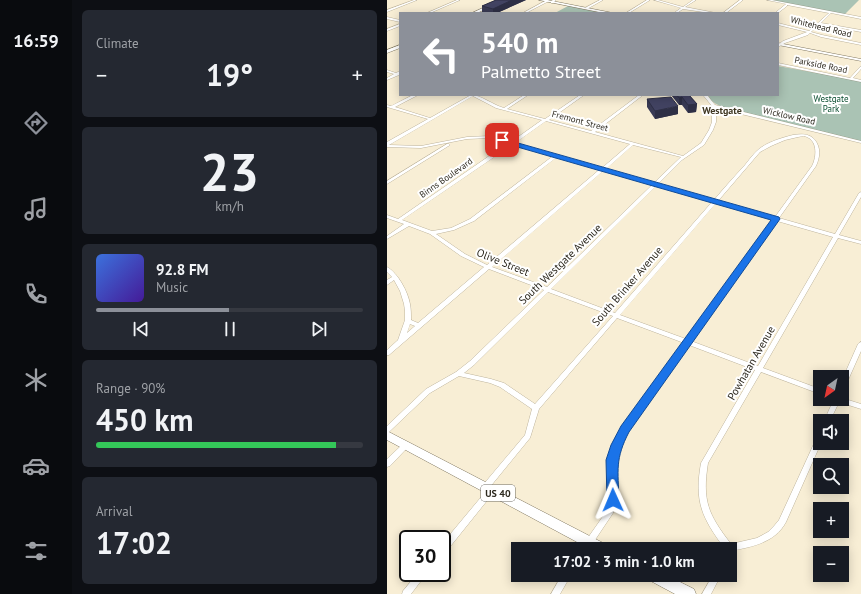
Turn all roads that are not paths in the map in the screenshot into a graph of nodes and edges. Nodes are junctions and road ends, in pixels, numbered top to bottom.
1 (416, 0) edge
2 (459, 0) edge
3 (503, 0) edge
4 (541, 0) edge
5 (602, 0) edge
6 (649, 0) edge
7 (655, 0) edge
8 (695, 0) edge
9 (742, 0) edge
10 (767, 0) edge
11 (552, 1) edge
12 (786, 4) junction
13 (586, 8) junction
14 (684, 8) junction
15 (387, 11) edge
16 (430, 12) edge
17 (476, 12) edge
18 (525, 12) edge
19 (606, 12) edge
20 (629, 12) edge
21 (677, 12) edge
22 (709, 12) edge
23 (725, 12) edge
24 (777, 12) edge
25 (830, 12) junction
26 (387, 18) edge
27 (861, 18) edge
28 (399, 21) edge
29 (819, 23) junction
30 (779, 24) edge
31 (399, 25) edge
32 (387, 30) edge
33 (861, 31) edge
34 (809, 32) junction
35 (861, 44) edge
36 (779, 45) edge
37 (399, 46) edge
38 (387, 52) edge
39 (861, 60) edge
40 (779, 64) edge
41 (861, 67) edge
42 (387, 71) edge
43 (399, 74) edge
44 (387, 79) edge
45 (851, 79) junction
46 (861, 81) edge
47 (414, 96) edge
48 (471, 96) edge
49 (475, 96) edge
50 (524, 96) edge
51 (581, 96) edge
52 (640, 96) edge
53 (706, 96) edge
54 (387, 106) edge
55 (714, 106) junction
56 (392, 107) junction
57 (503, 109) junction
58 (431, 119) junction
59 (545, 120) junction
60 (811, 129) junction
61 (592, 132) junction
62 (807, 135) junction
63 (453, 142) junction
64 (861, 142) edge
65 (511, 143) junction
66 (633, 143) junction
67 (387, 145) edge
68 (556, 156) junction
69 (684, 157) junction
70 (603, 169) junction
71 (387, 183) edge
72 (656, 184) junction
73 (861, 193) edge
74 (716, 201) junction
75 (388, 217) edge
76 (776, 219) junction
77 (399, 220) junction
78 (408, 224) junction
79 (433, 233) junction
80 (836, 236) junction
81 (387, 238) edge
82 (861, 243) edge
83 (488, 267) junction
84 (387, 269) edge
85 (394, 278) junction
86 (387, 283) edge
87 (547, 290) junction
88 (616, 315) junction
89 (408, 321) junction
90 (419, 326) junction
91 (401, 341) junction
92 (687, 342) junction
93 (861, 344) edge
94 (387, 353) edge
95 (759, 369) junction
96 (849, 371) edge
97 (458, 374) junction
98 (813, 389) edge
99 (849, 403) edge
100 (861, 407) edge
101 (536, 408) junction
102 (387, 430) edge
103 (387, 435) edge
104 (406, 445) junction
105 (814, 450) edge
106 (387, 464) edge
107 (488, 488) junction
108 (451, 538) edge
109 (581, 542) edge
110 (588, 542) edge
111 (725, 542) edge
112 (737, 546) edge
113 (416, 582) edge
114 (563, 582) edge
115 (666, 582) edge
116 (713, 582) edge
117 (406, 594) edge
118 (555, 594) edge
119 (689, 594) edge
120 (706, 594) edge

1 - 15 street
2 - 16 street
3 - 17 main road
4 - 11 main road
5 - 13 street
6 - 20 street
7 - 14 street
8 - 14 street
9 - 23 street
10 - 12 street
11 - 13 main road
11 - 18 street
12 - 24 street
12 - 25 street
13 - 19 main road
14 - 21 street
14 - 22 street
25 - 27 street
25 - 29 street
26 - 28 street
29 - 33 street
29 - 34 street
30 - 34 street, Whitehead Road
31 - 32 street
34 - 35 street, Whitehead Road
34 - 36 street
36 - 39 main road
37 - 38 main road
40 - 45 street, Parkside Road
41 - 45 street
42 - 43 street
43 - 44 street
45 - 46 street, Parkside Road
47 - 56 street
48 - 58 street
49 - 57 street, Fremont Street
50 - 57 street
51 - 59 street, Binns Boulevard
52 - 61 street
53 - 55 street
54 - 56 street
55 - 60 street, Wicklow Road
55 - 69 street, South Westgate Avenue
56 - 58 street
57 - 59 street, Fremont Street
58 - 67 street
59 - 61 street, Fremont Street
59 - 65 street, Binns Boulevard
60 - 62 street
60 - 64 street, Wicklow Road
61 - 66 street, Fremont Street
62 - 74 street, South Brinker Avenue
62 - 76 street
63 - 65 street
63 - 67 street
63 - 71 street
65 - 68 street
65 - 77 street, Binns Boulevard
66 - 69 street, Fremont Street
66 - 70 street
68 - 70 street
68 - 79 street
69 - 72 street, South Westgate Avenue
70 - 72 street
70 - 83 street
72 - 74 street
72 - 87 street, South Westgate Avenue
73 - 80 street, Powhatan Avenue
74 - 76 street
74 - 88 street, South Brinker Avenue
75 - 77 street, Olive Street
76 - 80 street
76 - 92 street
77 - 78 street, Olive Street
78 - 79 street, Olive Street
78 - 81 street
79 - 83 street, Olive Street
80 - 82 street
80 - 95 street, Powhatan Avenue
83 - 87 street, Olive Street
83 - 90 street
84 - 85 street
85 - 86 street
85 - 89 street
87 - 88 street, Olive Street
87 - 97 street, South Westgate Avenue
88 - 92 street, Olive Street
88 - 101 street, South Brinker Avenue
89 - 90 street
89 - 91 street
90 - 91 street
91 - 94 street
92 - 95 street, Olive Street
92 - 110 street
93 - 96 street
95 - 98 street, Olive Street
95 - 111 street, Powhatan Avenue
97 - 101 street
97 - 102 street, South Westgate Avenue
99 - 100 street
101 - 107 street, South Brinker Avenue
103 - 104 main road, US 40
104 - 106 street
104 - 107 main road, US 40
105 - 112 street
107 - 108 street, South Brinker Avenue
107 - 109 main road, US 40
113 - 117 street
114 - 118 street
115 - 119 main road
116 - 120 street

